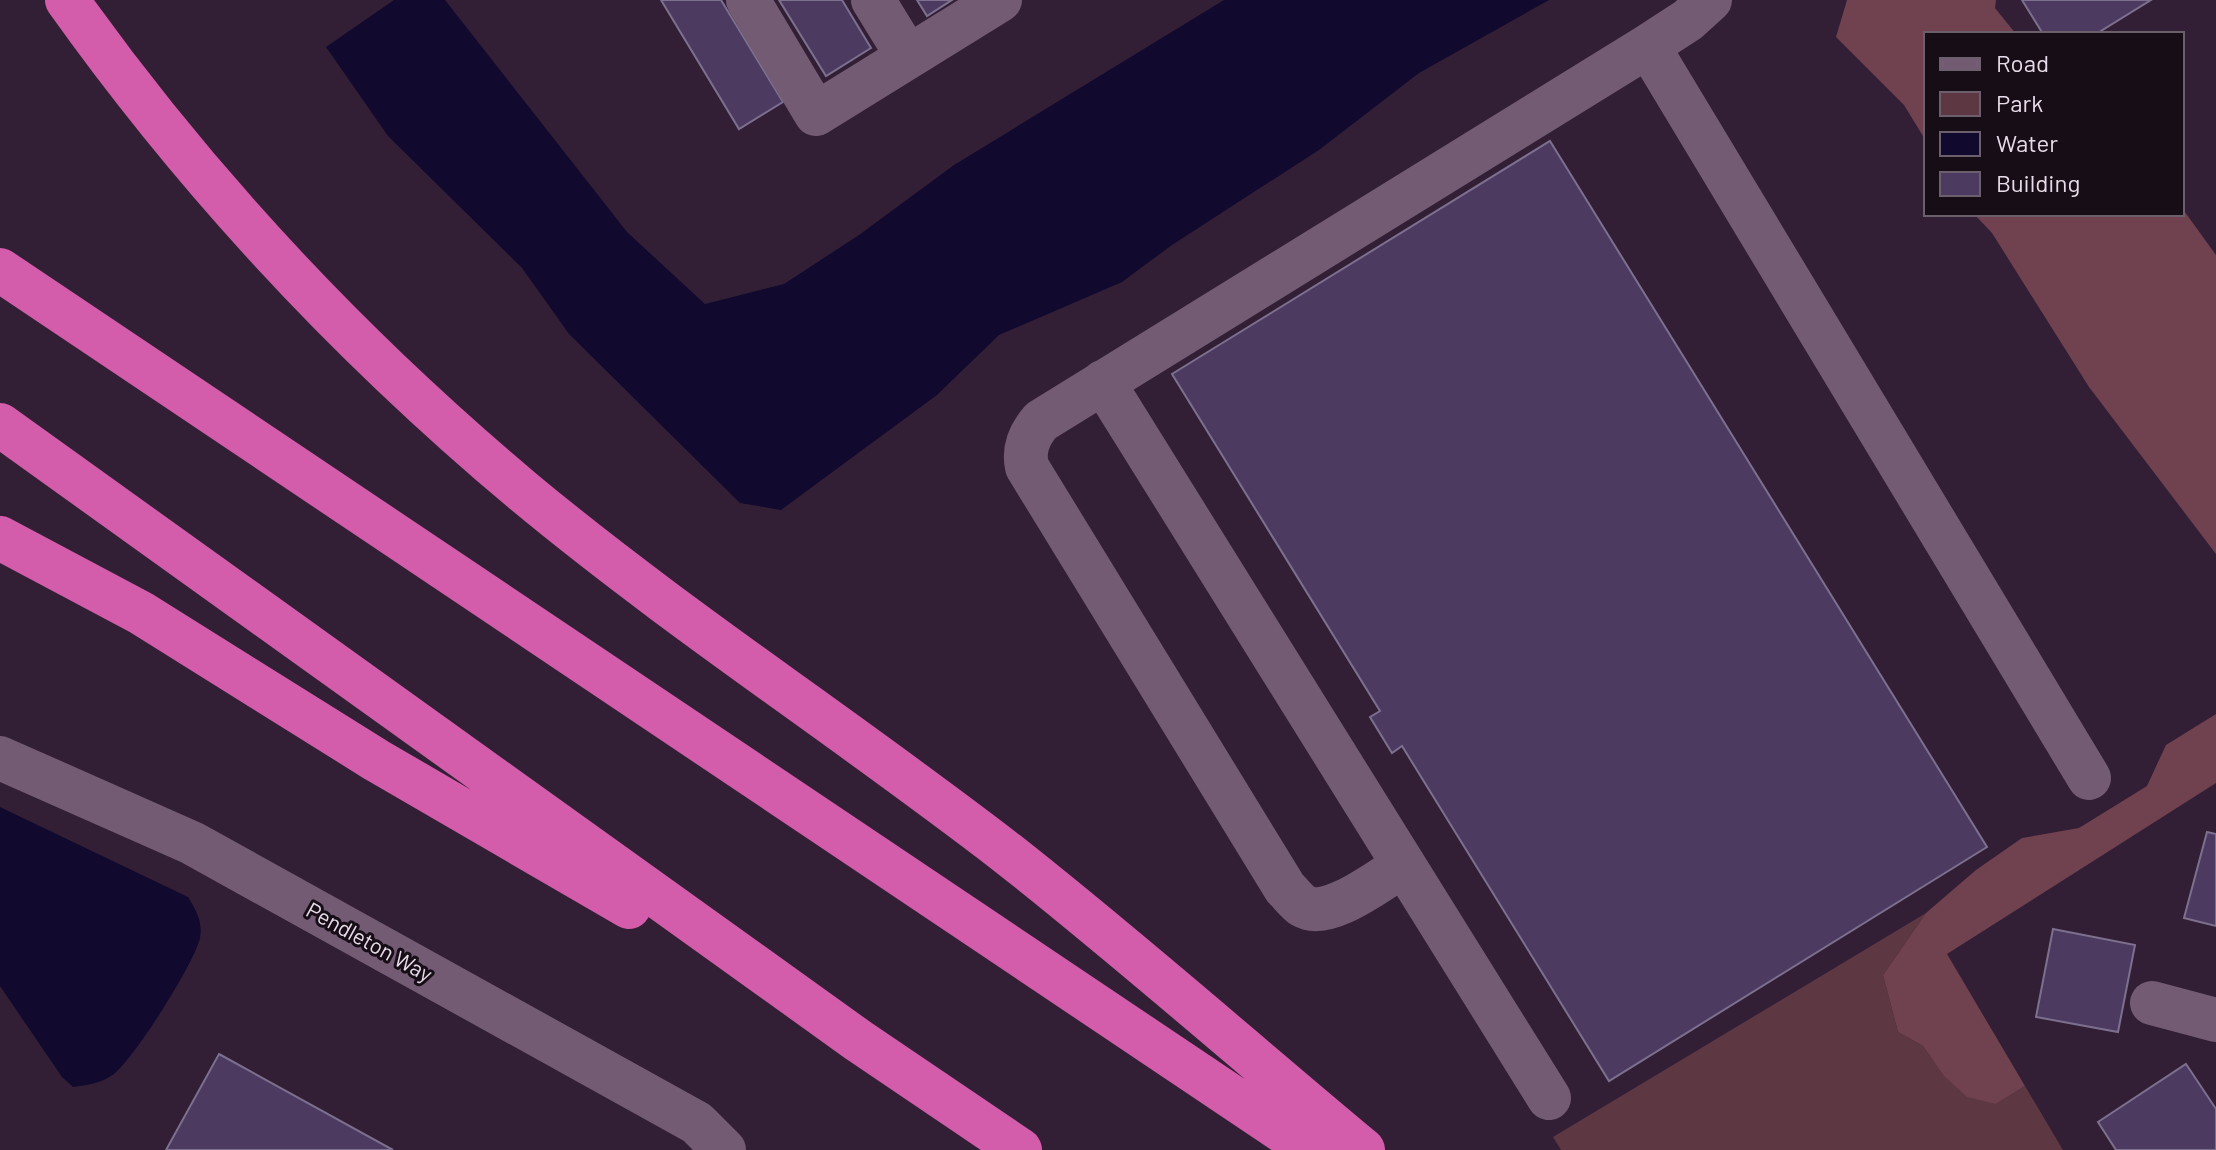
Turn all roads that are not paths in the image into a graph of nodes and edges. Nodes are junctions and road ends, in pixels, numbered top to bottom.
1 (67, 0) edge
2 (748, 0) edge
3 (873, 0) edge
4 (1000, 0) edge
5 (1710, 0) edge
6 (1648, 46) junction
7 (908, 57) junction
8 (0, 270) edge
9 (1103, 382) junction
10 (0, 425) edge
11 (0, 538) edge
12 (0, 758) edge
13 (2089, 778) dead end
14 (1404, 865) junction
15 (2152, 1003) dead end
16 (2216, 1020) edge
17 (859, 1041) junction
18 (1549, 1098) dead end
19 (724, 1150) edge
20 (1020, 1150) edge
21 (1311, 1150) edge
22 (1363, 1150) edge

1 - 22 highway
2 - 7 street
3 - 7 street
4 - 7 street
5 - 6 street
6 - 9 street
6 - 13 street
8 - 21 highway
9 - 14 street
9 - 14 street
10 - 17 highway
11 - 17 highway
12 - 19 street, Pendleton Way
14 - 18 street
15 - 16 street
17 - 20 highway

